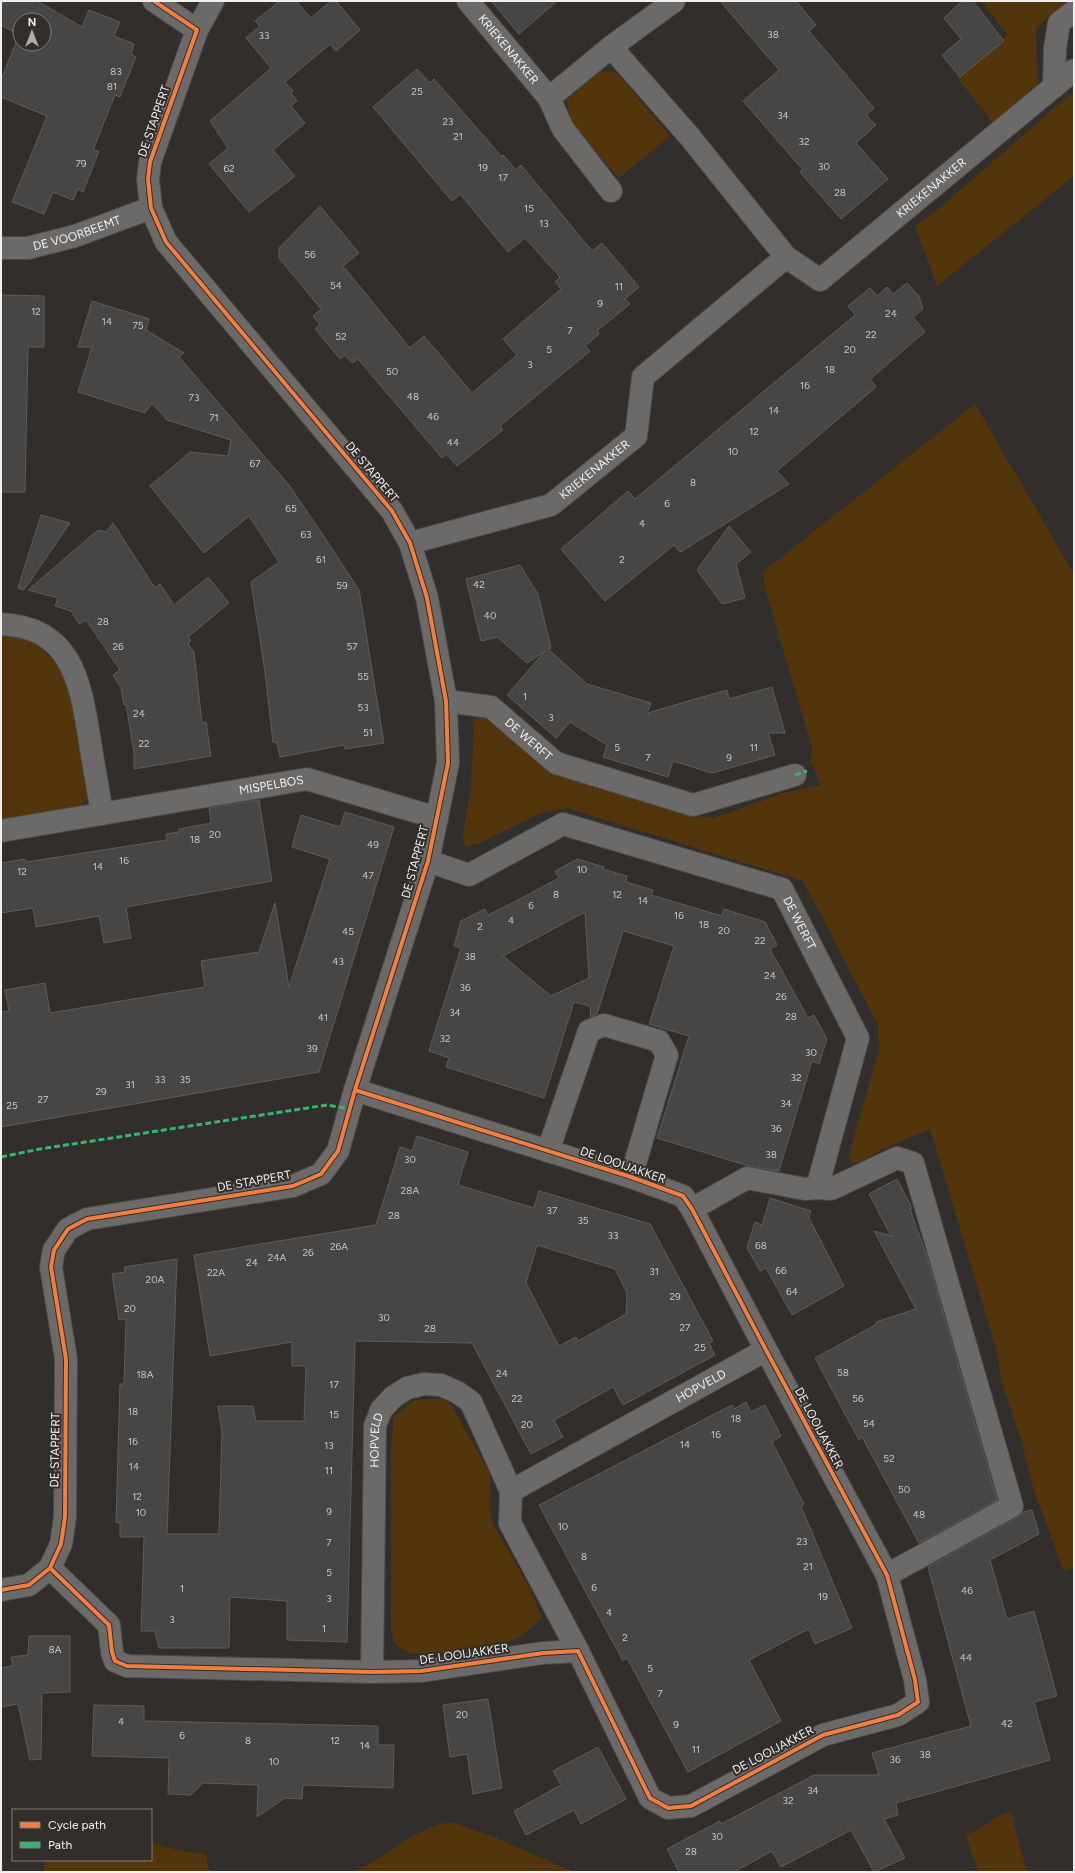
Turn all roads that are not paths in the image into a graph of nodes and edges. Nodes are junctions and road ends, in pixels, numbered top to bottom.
1 (154, 1) edge
2 (213, 1) edge
3 (468, 1) edge
4 (674, 1) edge
5 (1074, 11) edge
6 (197, 30) junction
7 (611, 47) junction
8 (1074, 70) edge
9 (1054, 88) junction
10 (549, 98) junction
11 (611, 191) dead end
12 (151, 208) junction
13 (1, 248) edge
14 (786, 257) junction
15 (410, 543) junction
16 (1, 624) edge
17 (446, 701) junction
18 (795, 775) dead end
19 (102, 814) junction
20 (437, 818) junction
21 (1, 831) edge
22 (428, 861) junction
23 (355, 1090) junction
24 (548, 1151) junction
25 (631, 1177) junction
26 (817, 1188) junction
27 (692, 1209) junction
28 (766, 1350) junction
29 (510, 1491) junction
30 (50, 1568) junction
31 (887, 1575) junction
32 (1, 1590) edge
33 (578, 1651) junction
34 (372, 1672) junction

1 - 6 street
2 - 6 street
3 - 10 street, KRIEKENAKKER
4 - 7 street
5 - 9 street
6 - 12 street, DE STAPPERT
7 - 10 street
7 - 14 street, KRIEKENAKKER
8 - 9 street, KRIEKENAKKER
9 - 14 street, KRIEKENAKKER
10 - 11 street, KRIEKENAKKER
12 - 13 street, DE VOORBEEMT
12 - 15 street, DE STAPPERT
14 - 15 street, KRIEKENAKKER
15 - 17 street, DE STAPPERT
16 - 19 street
17 - 18 street, DE WERFT
17 - 20 street, DE STAPPERT
19 - 20 street, MISPELBOS
19 - 21 street, MISPELBOS
20 - 22 street, DE STAPPERT
22 - 23 street, DE STAPPERT
22 - 26 street, DE WERFT
23 - 24 street, DE LOOIJAKKER
23 - 30 street, DE STAPPERT
24 - 25 street, DE LOOIJAKKER
24 - 25 street, DE LOOIJAKKER
25 - 27 street, DE LOOIJAKKER
26 - 27 street
26 - 31 street
27 - 28 street, DE LOOIJAKKER
28 - 29 street, HOPVELD
28 - 31 street, DE LOOIJAKKER
29 - 33 street, HOPVELD
29 - 34 street, HOPVELD
30 - 32 street, DE STAPPERT
30 - 34 street, DE LOOIJAKKER
31 - 33 street, DE LOOIJAKKER
33 - 34 street, DE LOOIJAKKER

